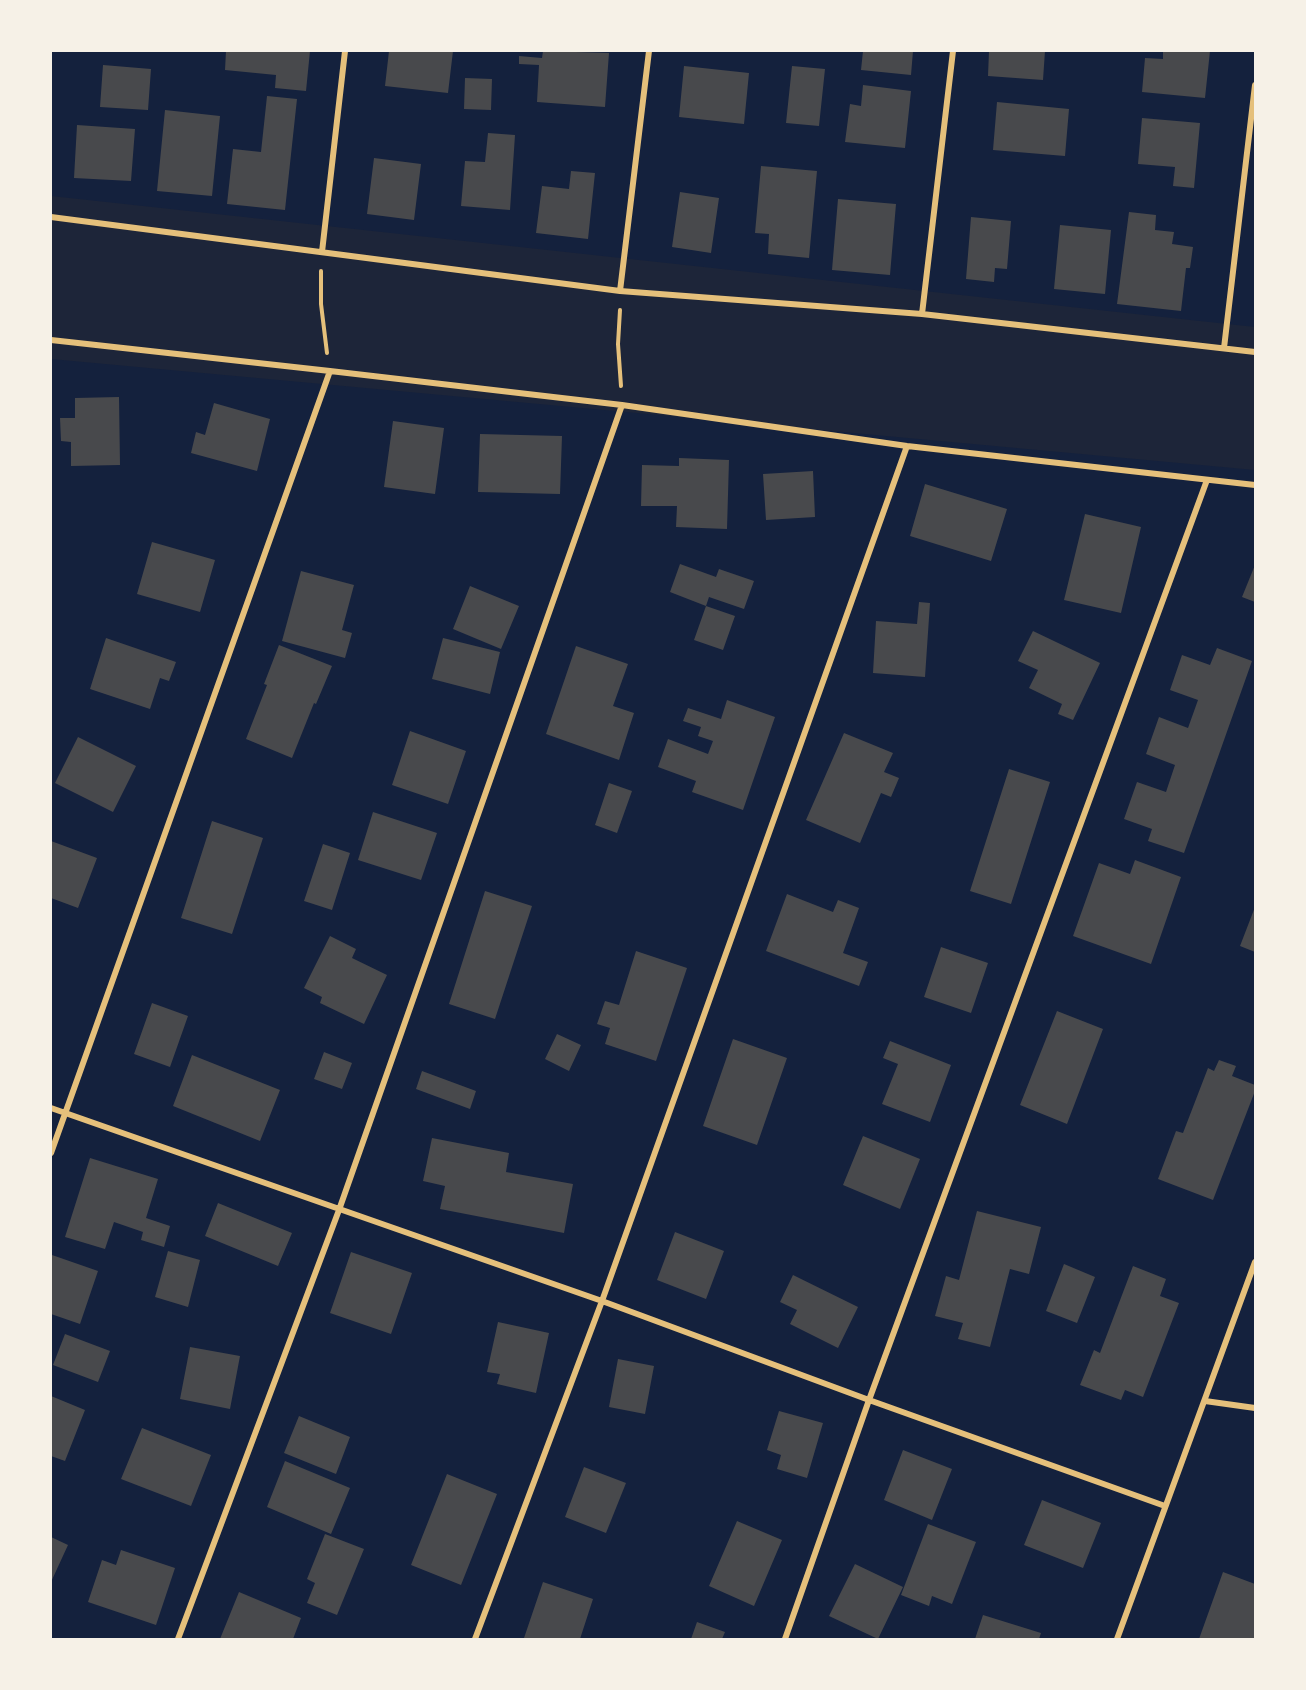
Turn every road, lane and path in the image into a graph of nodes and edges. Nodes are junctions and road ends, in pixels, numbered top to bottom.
1 (345, 51) edge
2 (649, 51) edge
3 (953, 51) edge
4 (1255, 85) edge
5 (51, 217) edge
6 (322, 252) junction
7 (620, 291) junction
8 (922, 314) junction
9 (51, 340) edge
10 (1224, 348) junction
11 (1255, 352) edge
12 (330, 371) junction
13 (622, 405) junction
14 (907, 446) junction
15 (1207, 480) junction
16 (1255, 485) edge
17 (51, 1108) edge
18 (66, 1114) junction
19 (51, 1153) edge
20 (339, 1210) junction
21 (1255, 1262) edge
22 (602, 1301) junction
23 (869, 1400) junction
24 (1205, 1401) junction
25 (1255, 1408) edge
26 (1165, 1506) junction
27 (178, 1639) edge
28 (475, 1639) edge
29 (785, 1639) edge
30 (1117, 1639) edge

1 - 6 street
2 - 7 street
3 - 8 street
4 - 10 street
5 - 6 street
6 - 7 street
6 - 12 path
7 - 8 street
7 - 13 path
8 - 10 street
9 - 12 street
10 - 11 street
12 - 13 street
12 - 18 street
13 - 14 street
13 - 20 street
14 - 15 street
14 - 22 street
15 - 16 street
15 - 23 street
17 - 18 street
18 - 19 street
18 - 20 street
20 - 22 street
20 - 27 street
21 - 24 street
22 - 23 street
22 - 28 street
23 - 26 street
23 - 29 street
24 - 25 street
24 - 26 street
26 - 30 street

